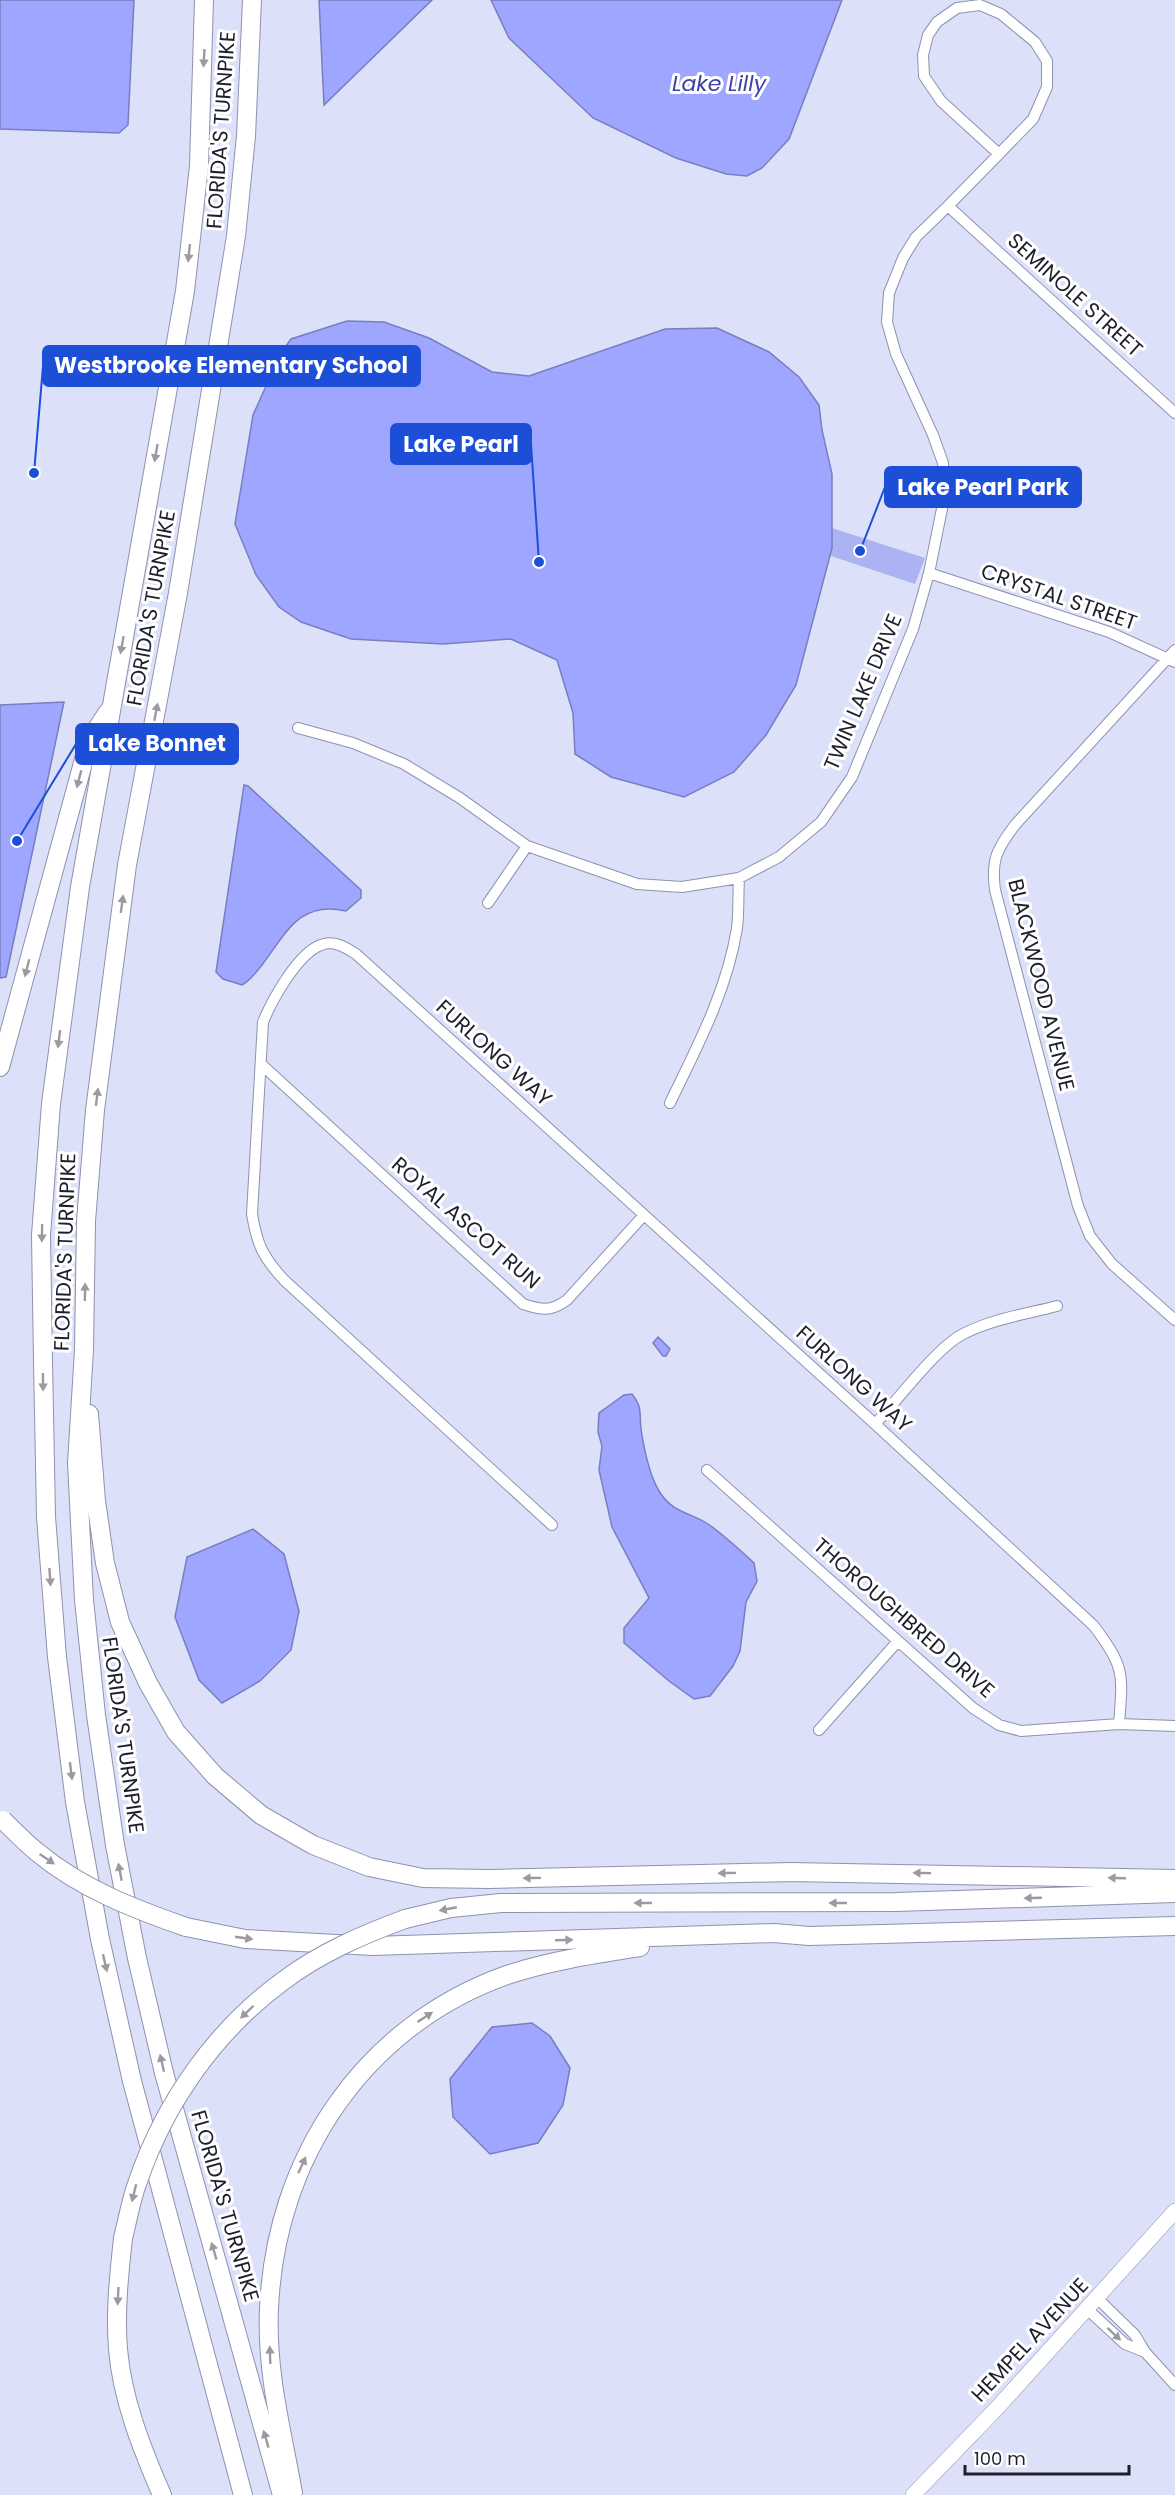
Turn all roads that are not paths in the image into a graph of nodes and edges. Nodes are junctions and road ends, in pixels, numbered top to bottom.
1 (204, 0) edge
2 (252, 0) edge
3 (999, 154) junction
4 (948, 206) junction
5 (1175, 413) edge
6 (929, 573) junction
7 (1173, 657) edge
8 (111, 708) junction
9 (298, 728) dead end
10 (527, 846) junction
11 (739, 878) junction
12 (488, 903) dead end
13 (261, 1064) junction
14 (0, 1067) edge
15 (670, 1103) dead end
16 (644, 1215) junction
17 (1057, 1306) dead end
18 (1175, 1320) edge
19 (84, 1350) junction
20 (875, 1424) junction
21 (707, 1470) dead end
22 (552, 1525) dead end
23 (898, 1641) junction
24 (1119, 1724) junction
25 (1175, 1726) edge
26 (819, 1730) dead end
27 (1, 1819) edge
28 (1175, 1879) edge
29 (1175, 1893) edge
30 (1175, 1926) edge
31 (809, 1936) junction
32 (1175, 2211) edge
33 (1092, 2303) junction
34 (1175, 2385) edge
35 (162, 2495) edge
36 (243, 2495) edge
37 (282, 2495) edge
38 (293, 2495) edge
39 (913, 2495) edge

1 -> 8 highway, FLORIDA'S TURNPIKE
19 -> 2 highway, FLORIDA'S TURNPIKE
3 - 3 street
3 - 4 street, TWIN LAKE DRIVE
4 - 5 street, SEMINOLE STREET
4 - 6 street, TWIN LAKE DRIVE
6 - 7 street, CRYSTAL STREET
6 - 11 street, TWIN LAKE DRIVE
7 - 18 street, BLACKWOOD AVENUE
8 -> 14 highway
8 -> 36 highway, FLORIDA'S TURNPIKE
9 - 10 street, TWIN LAKE DRIVE
10 - 11 street, TWIN LAKE DRIVE
10 - 12 street
11 - 15 street
13 - 16 street, ROYAL ASCOT RUN
13 - 16 street, FURLONG WAY
13 - 22 street, FURLONG WAY
16 - 20 street, FURLONG WAY
17 - 20 street
28 -> 19 highway
37 -> 19 highway, FLORIDA'S TURNPIKE
20 - 24 street, FURLONG WAY
21 - 23 street, THOROUGHBRED DRIVE
23 - 24 street, THOROUGHBRED DRIVE
23 - 26 street
24 - 25 street, THOROUGHBRED DRIVE
27 -> 31 highway, bridge
29 -> 35 highway, bridge
30 - 31 highway
38 -> 31 highway
32 - 33 street, HEMPEL AVENUE
33 - 34 street
33 - 39 street, HEMPEL AVENUE

